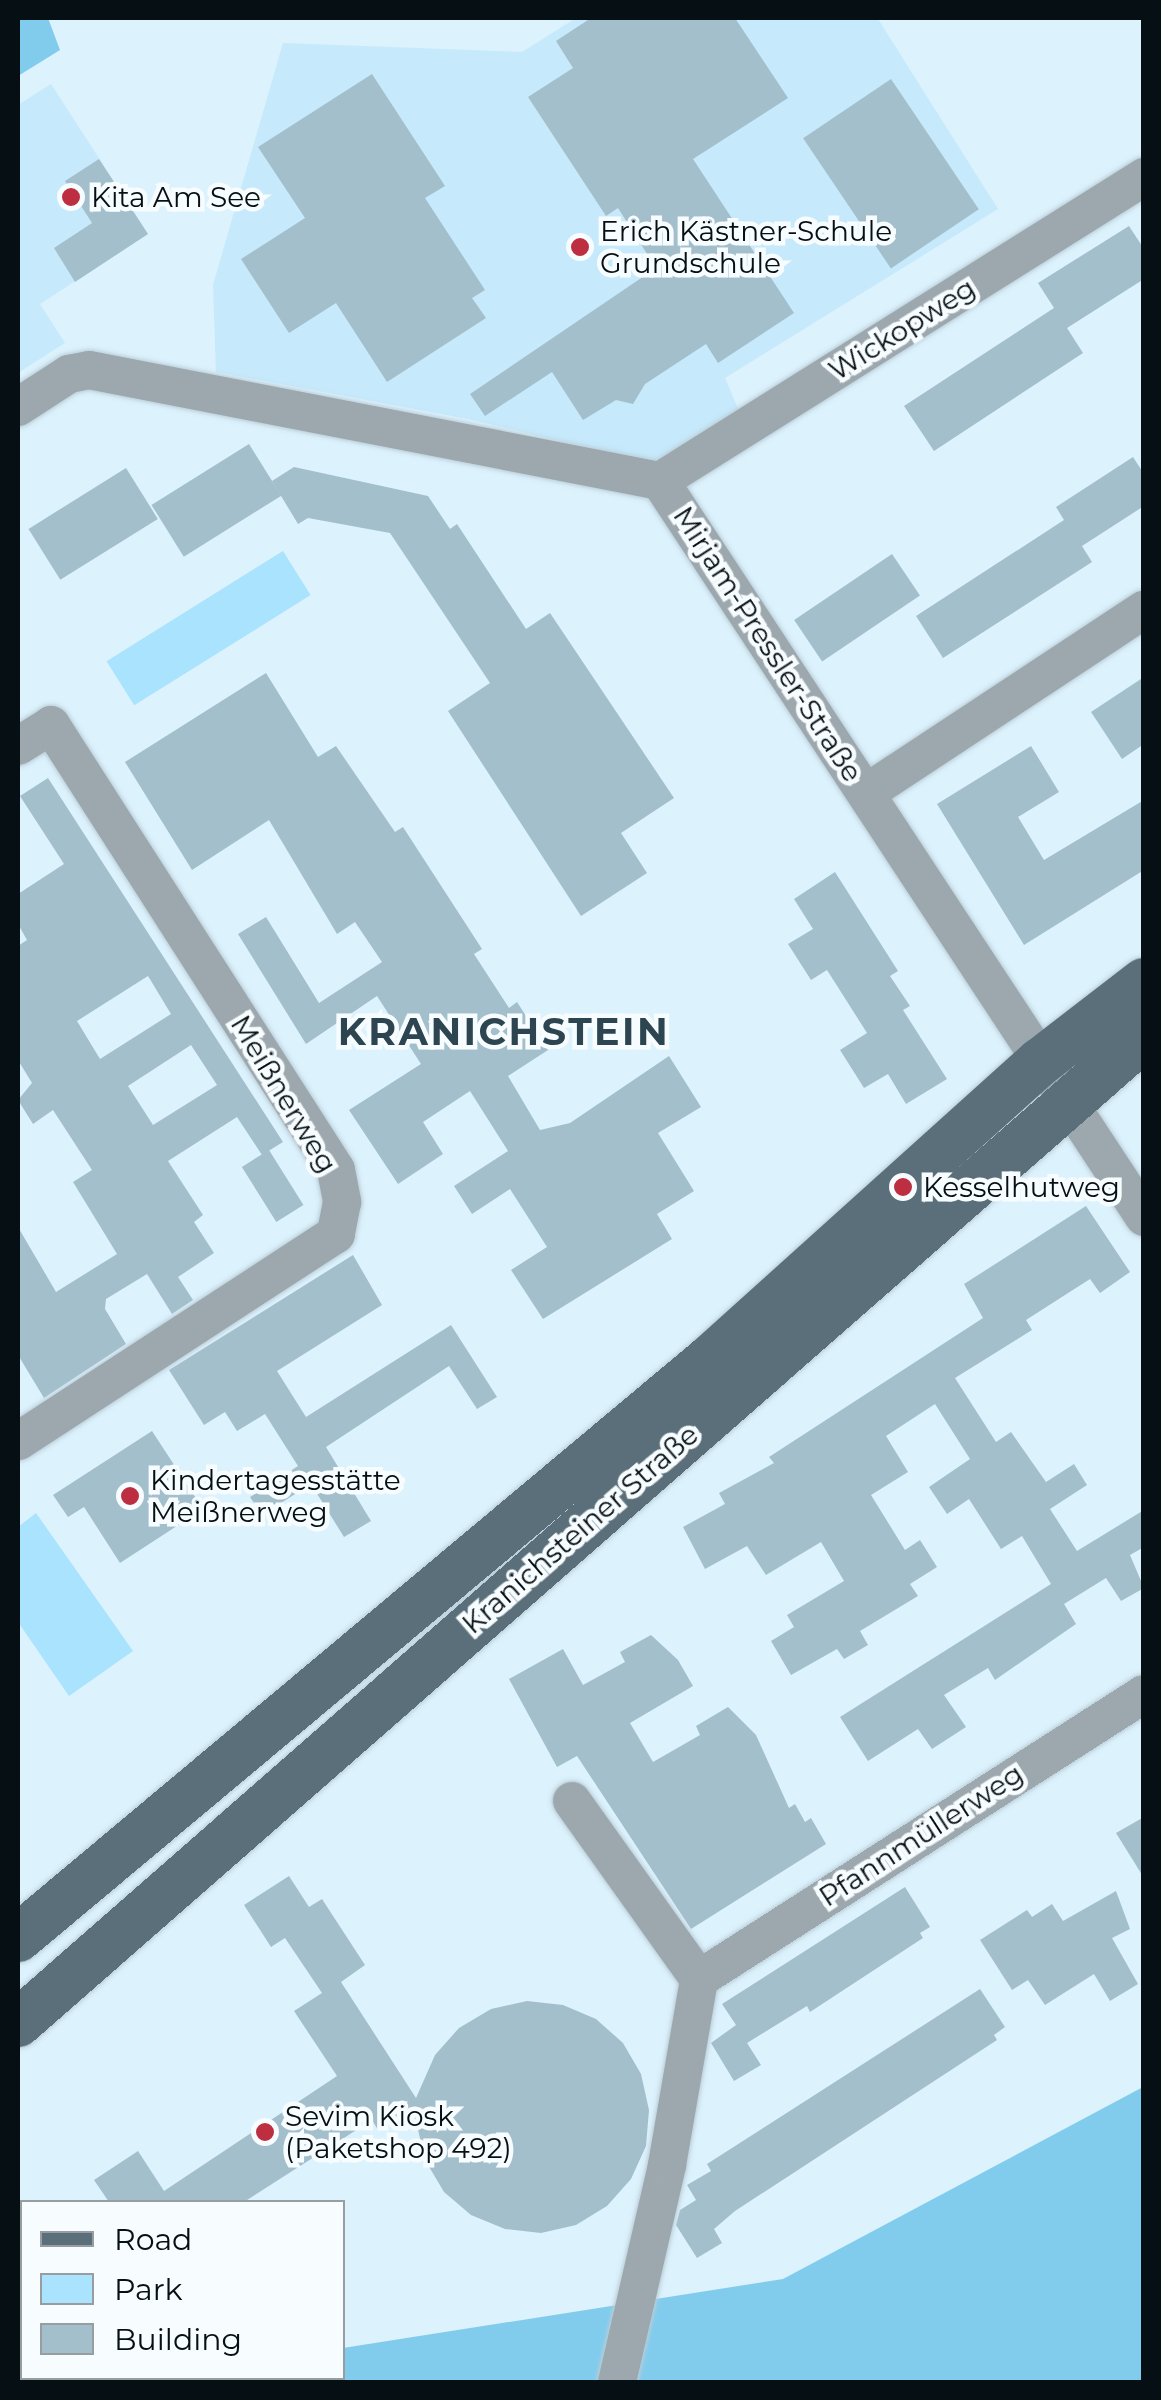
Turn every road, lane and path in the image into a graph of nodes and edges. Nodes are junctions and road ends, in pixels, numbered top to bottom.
1 (1144, 177) edge
2 (18, 406) edge
3 (660, 481) junction
4 (1144, 610) edge
5 (18, 746) edge
6 (866, 794) junction
7 (1144, 982) edge
8 (1144, 1037) edge
9 (1040, 1062) junction
10 (1069, 1101) junction
11 (1144, 1217) edge
12 (18, 1441) edge
13 (1144, 1694) edge
14 (572, 1801) dead end
15 (18, 1938) edge
16 (699, 1979) junction
17 (18, 2024) edge
18 (617, 2382) edge

1 - 3 street, Wickopweg
2 - 3 street, Mirjam-Pressler-Straße
3 - 6 street, Mirjam-Pressler-Straße
4 - 6 street
5 - 12 street, Meißnerweg
6 - 9 street, Mirjam-Pressler-Straße
7 - 9 main road, Kranichsteiner Straße
8 - 10 main road, Kranichsteiner Straße
9 - 10 street, Mirjam-Pressler-Straße
9 - 15 main road, Kranichsteiner Straße
10 - 11 street
10 - 17 main road, Kranichsteiner Straße
13 - 16 street, Pfannmüllerweg
14 - 16 street
16 - 18 street

